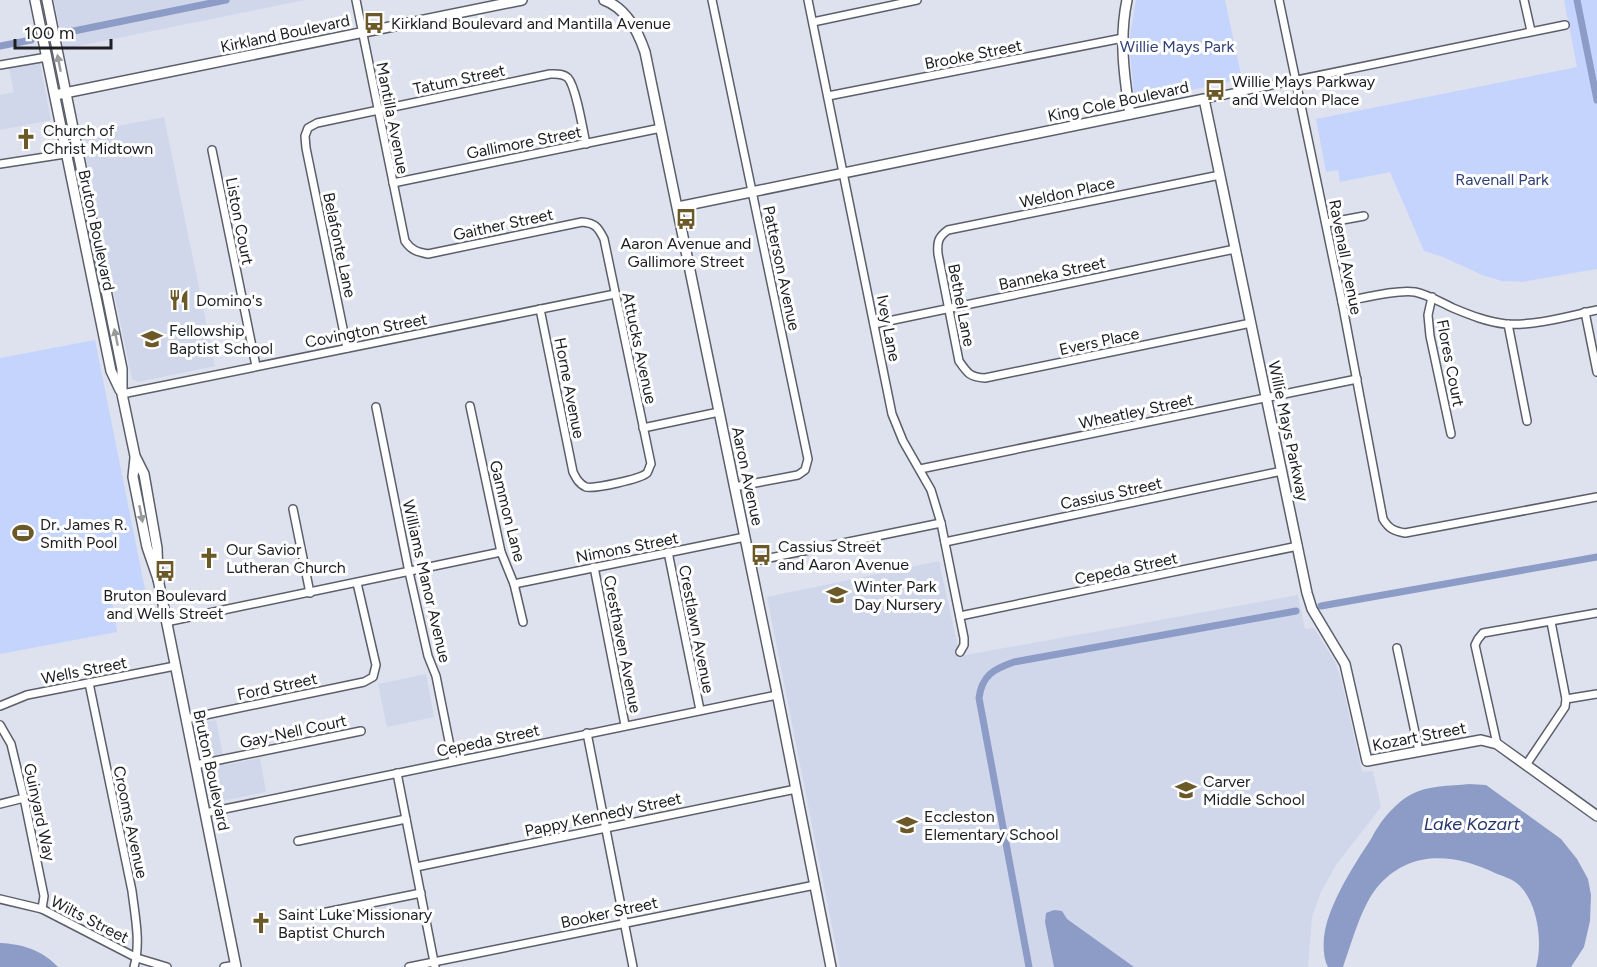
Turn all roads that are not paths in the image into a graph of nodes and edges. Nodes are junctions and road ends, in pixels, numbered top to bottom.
1 (35, 0) edge
2 (47, 0) edge
3 (356, 0) edge
4 (522, 0) edge
5 (712, 0) edge
6 (808, 0) edge
7 (918, 0) edge
8 (1127, 0) edge
9 (1279, 0) edge
10 (1524, 0) edge
11 (609, 1) edge
12 (813, 22) junction
13 (1564, 25) dead end
14 (363, 32) junction
15 (1531, 32) junction
16 (1123, 38) junction
17 (47, 57) junction
18 (0, 65) edge
19 (1296, 80) junction
20 (65, 93) junction
21 (55, 95) junction
22 (828, 96) junction
23 (1204, 99) junction
24 (378, 109) junction
25 (1130, 114) junction
26 (662, 128) junction
27 (586, 144) junction
28 (306, 148) joint
29 (212, 150) dead end
30 (78, 152) junction
31 (66, 154) junction
32 (0, 164) edge
33 (844, 173) junction
34 (1220, 175) junction
35 (393, 183) junction
36 (752, 192) junction
37 (678, 207) junction
38 (1364, 216) dead end
39 (1326, 223) junction
40 (604, 238) joint
41 (405, 241) joint
42 (98, 249) junction
43 (1235, 249) junction
44 (87, 252) junction
45 (938, 254) joint
46 (615, 294) junction
47 (1432, 297) junction
48 (1342, 302) junction
49 (110, 307) junction
50 (948, 308) junction
51 (540, 309) junction
52 (99, 310) junction
53 (1597, 310) edge
54 (1585, 312) junction
55 (1251, 323) junction
56 (874, 324) junction
57 (1508, 324) junction
58 (347, 348) junction
59 (959, 362) joint
60 (256, 366) junction
61 (1597, 372) edge
62 (1357, 379) junction
63 (122, 394) junction
64 (1266, 398) junction
65 (470, 406) dead end
66 (376, 407) dead end
67 (719, 412) junction
68 (1527, 421) dead end
69 (643, 428) junction
70 (1451, 434) dead end
71 (651, 464) joint
72 (920, 468) junction
73 (1282, 471) junction
74 (734, 488) junction
75 (1597, 497) edge
76 (293, 509) dead end
77 (941, 523) junction
78 (745, 537) junction
79 (945, 542) junction
80 (1298, 546) junction
81 (501, 552) junction
82 (668, 552) junction
83 (750, 562) junction
84 (594, 567) junction
85 (409, 572) junction
86 (357, 583) junction
87 (514, 584) junction
88 (310, 593) junction
89 (1597, 614) edge
90 (960, 616) junction
91 (166, 622) junction
92 (523, 622) dead end
93 (1551, 622) junction
94 (1397, 648) dead end
95 (960, 652) dead end
96 (175, 666) junction
97 (89, 683) junction
98 (1597, 694) edge
99 (777, 695) junction
100 (1566, 699) junction
101 (0, 706) edge
102 (700, 710) junction
103 (186, 718) junction
104 (0, 725) edge
105 (626, 725) junction
106 (361, 731) dead end
107 (587, 734) junction
108 (1497, 744) junction
109 (1419, 751) junction
110 (453, 761) junction
111 (1367, 761) joint
112 (195, 765) junction
113 (1526, 765) junction
114 (397, 773) junction
115 (796, 789) junction
116 (24, 798) junction
117 (0, 804) edge
118 (205, 813) junction
119 (1596, 814) edge
120 (406, 819) junction
121 (606, 827) junction
122 (298, 841) dead end
123 (416, 867) junction
124 (815, 885) junction
125 (421, 893) junction
126 (0, 900) edge
127 (42, 909) junction
128 (297, 918) dead end
129 (624, 922) junction
130 (137, 958) junction
131 (434, 964) edge
132 (236, 966) edge
133 (134, 967) edge
134 (167, 967) edge
135 (224, 967) edge
136 (409, 967) edge
137 (633, 967) edge
138 (831, 967) edge

1 - 17 street, Bruton Boulevard
20 -> 2 street, Bruton Boulevard
3 - 14 street, Mantilla Avenue
4 - 14 street, Kirkland Boulevard
5 - 36 street, Patterson Avenue
6 - 12 street, Ivey Lane
7 - 12 street
8 - 16 street
9 - 19 street, Ravenall Avenue
10 - 15 street
11 - 26 street, Aaron Avenue
12 - 22 street, Ivey Lane
13 - 15 street, King Cole Boulevard
14 - 20 street, Kirkland Boulevard
14 - 24 street, Mantilla Avenue
15 - 19 street, King Cole Boulevard
16 - 22 street, Brooke Street
16 - 25 street
17 - 18 street
17 - 21 street, Bruton Boulevard
19 - 23 street, King Cole Boulevard
19 - 39 street, Ravenall Avenue
20 - 21 street, Kirkland Boulevard
20 - 30 street, Bruton Boulevard
21 - 31 street, Bruton Boulevard
22 - 33 street, Ivey Lane
23 - 25 street, King Cole Boulevard
23 - 34 street, Willie Mays Parkway
24 - 27 street, Tatum Street
24 - 28 street, Tatum Street
24 - 35 street, Mantilla Avenue
25 - 33 street, King Cole Boulevard
26 - 27 street, Gallimore Street
26 - 37 street, Aaron Avenue
27 - 35 street, Gallimore Street
28 - 58 street, Belafonte Lane
29 - 60 street, Liston Court
30 - 31 street
30 - 42 street, Bruton Boulevard
31 - 32 street
31 - 44 street, Bruton Boulevard
33 - 36 street, King Cole Boulevard
33 - 56 street, Ivey Lane
34 - 43 street, Willie Mays Parkway
34 - 45 street, Weldon Place
35 - 41 street, Mantilla Avenue
36 - 37 street, King Cole Boulevard
36 - 74 street, Patterson Avenue
37 - 67 street, Aaron Avenue
38 - 39 street
39 - 48 street, Ravenall Avenue
40 - 41 street, Gaither Street
40 - 46 street, Attucks Avenue
42 - 44 street
42 - 49 street, Bruton Boulevard
43 - 50 street, Banneka Street
43 - 55 street, Willie Mays Parkway
44 - 52 street, Bruton Boulevard
45 - 50 street, Bethel Lane
46 - 51 street, Covington Street
46 - 69 street, Attucks Avenue
47 - 48 street
47 - 57 street
47 - 70 street, Flores Court
48 - 62 street, Ravenall Avenue
49 - 52 street
63 -> 49 street, Bruton Boulevard
50 - 56 street, Banneka Street
50 - 59 street, Bethel Lane
51 - 58 street, Covington Street
51 - 71 street, Horne Avenue
52 - 63 street, Bruton Boulevard
53 - 54 street
54 - 57 street
54 - 61 street
55 - 59 street, Evers Place
55 - 64 street, Willie Mays Parkway
56 - 72 street, Ivey Lane
57 - 68 street
58 - 60 street, Covington Street
60 - 63 street, Covington Street
62 - 64 street, Wheatley Street
62 - 75 street, Ravenall Avenue
63 - 91 street, Bruton Boulevard
64 - 72 street, Wheatley Street
64 - 73 street, Willie Mays Parkway
65 - 81 street, Gammon Lane
66 - 85 street, Williams Manor Avenue
67 - 69 street
67 - 74 street, Aaron Avenue
69 - 71 street, Attucks Avenue
72 - 77 street, Ivey Lane
73 - 79 street, Cassius Street
73 - 80 street, Willie Mays Parkway
74 - 78 street, Aaron Avenue
76 - 88 street
77 - 79 street, Ivey Lane
77 - 83 street
78 - 82 street, Nimons Street
78 - 83 street, Aaron Avenue
79 - 90 street, Ivey Lane
80 - 90 street, Cepeda Street
80 - 111 street, Willie Mays Parkway
81 - 85 street
81 - 87 street, Gammon Lane
82 - 84 street, Nimons Street
82 - 102 street, Crestlawn Avenue
83 - 99 street, Aaron Avenue
84 - 87 street, Nimons Street
84 - 105 street, Cresthaven Avenue
85 - 86 street
85 - 110 street, Williams Manor Avenue
86 - 88 street
86 - 103 street, Ford Street
87 - 92 street, Gammon Lane
88 - 91 street
89 - 93 street
90 - 95 street, Ivey Lane
91 - 96 street, Bruton Boulevard
93 - 100 street
93 - 108 street
94 - 109 street
96 - 97 street, Wells Street
96 - 103 street, Bruton Boulevard
97 - 101 street, Wells Street
97 - 130 street, Crooms Avenue
98 - 100 street
99 - 102 street, Cepeda Street
99 - 115 street, Aaron Avenue
100 - 113 street
102 - 105 street, Cepeda Street
103 - 112 street, Bruton Boulevard
104 - 116 street, Guinyard Way
105 - 107 street, Cepeda Street
106 - 112 street, Gay-Nell Court
107 - 110 street, Cepeda Street
107 - 121 street
108 - 109 street, Kozart Street
108 - 113 street
109 - 111 street, Kozart Street
110 - 114 street, Cepeda Street
112 - 118 street, Bruton Boulevard
113 - 119 street
114 - 118 street, Cepeda Street
114 - 120 street
115 - 121 street, Pappy Kennedy Street
115 - 124 street, Aaron Avenue
116 - 117 street
116 - 127 street, Guinyard Way
118 - 132 street, Bruton Boulevard
120 - 122 street
120 - 123 street
121 - 123 street, Pappy Kennedy Street
121 - 129 street
123 - 125 street
124 - 129 street, Booker Street
124 - 138 street, Aaron Avenue
125 - 128 street
125 - 131 street
126 - 127 street, Wilts Street
127 - 130 street, Wilts Street
129 - 131 street, Booker Street
129 - 137 street
130 - 133 street, Crooms Avenue
130 - 134 street, Wilts Street
131 - 136 street, Booker Street
132 - 135 street

